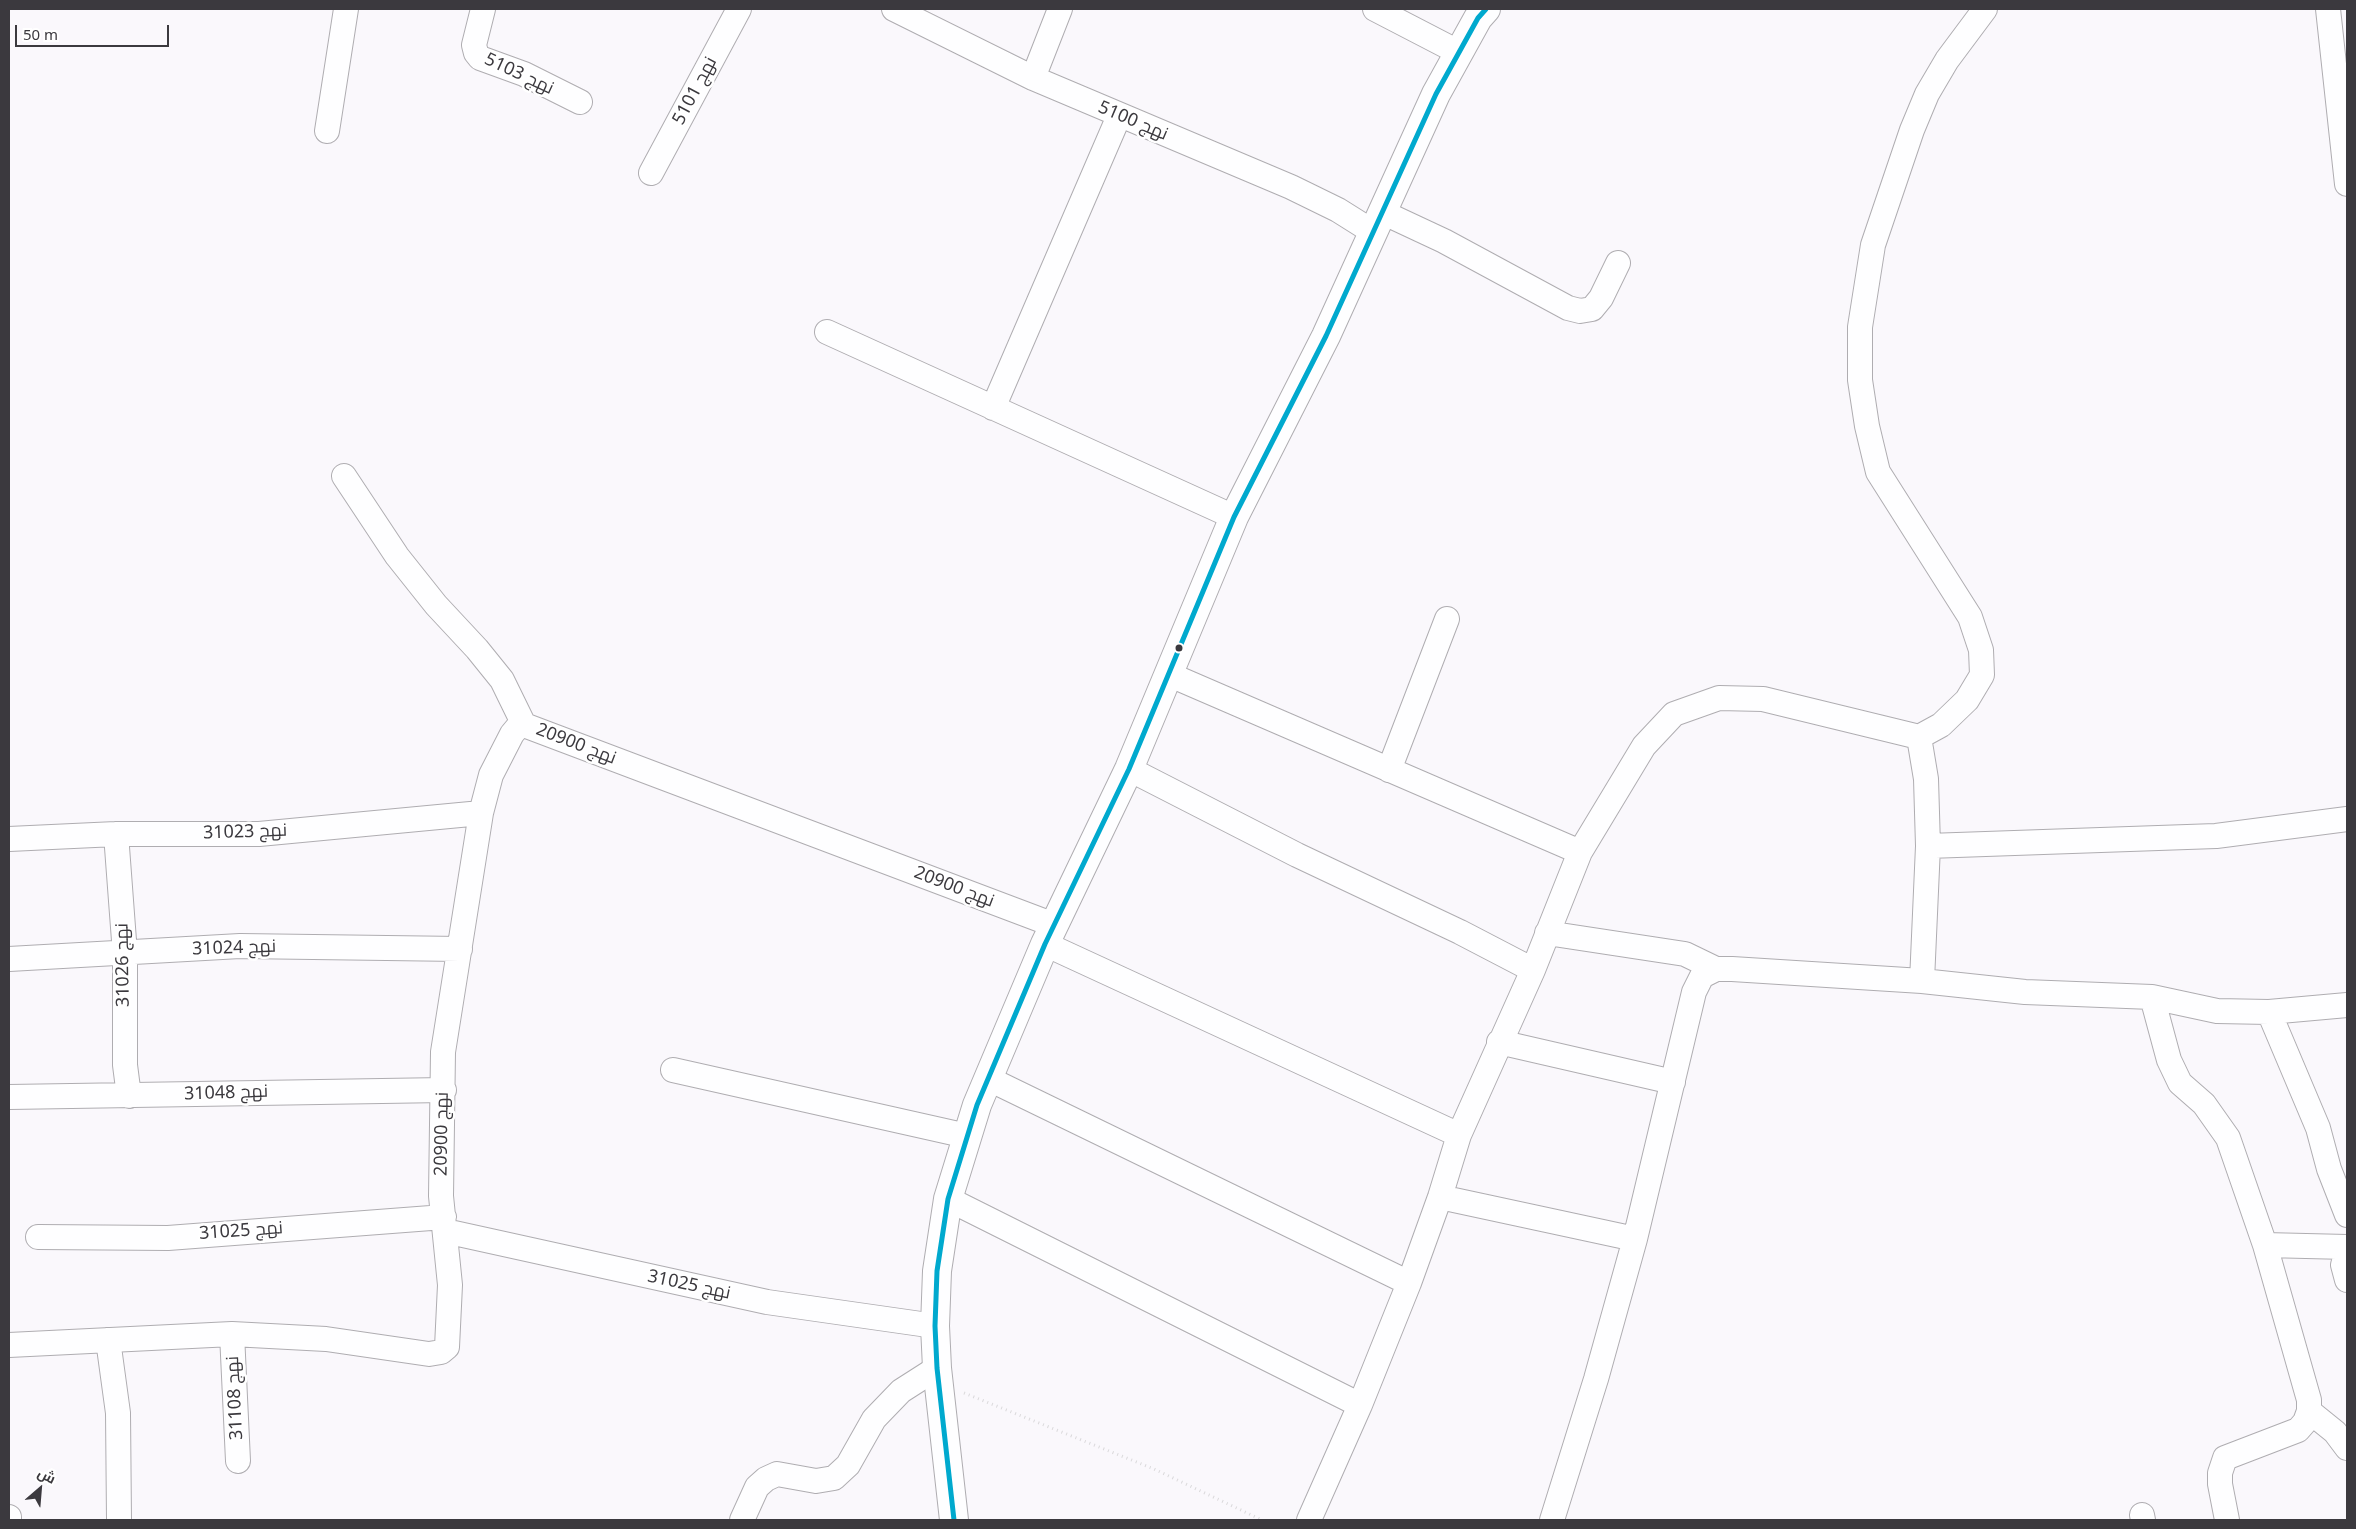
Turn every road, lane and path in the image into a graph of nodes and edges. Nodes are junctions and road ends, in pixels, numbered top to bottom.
1 (346, 9) edge
2 (483, 9) edge
3 (739, 9) edge
4 (1060, 9) edge
5 (1375, 9) edge
6 (1984, 9) edge
7 (2328, 9) edge
8 (904, 11) edge
9 (1478, 12) edge
10 (1458, 52) junction
11 (1033, 78) junction
12 (575, 100) dead end
13 (1118, 116) junction
14 (327, 131) dead end
15 (651, 173) dead end
16 (2347, 184) edge
17 (1377, 222) junction
18 (1618, 263) dead end
19 (827, 332) dead end
20 (993, 408) junction
21 (344, 476) dead end
22 (1234, 517) junction
23 (1447, 620) dead end
24 (1168, 674) junction
25 (524, 725) junction
26 (1919, 737) junction
27 (1129, 769) junction
28 (1389, 770) junction
29 (481, 813) junction
30 (2347, 819) edge
31 (116, 834) junction
32 (9, 839) edge
33 (1928, 846) junction
34 (1580, 852) junction
35 (1547, 933) junction
36 (1049, 934) junction
37 (460, 949) junction
38 (124, 954) junction
39 (9, 959) edge
40 (1716, 969) junction
41 (1533, 970) junction
42 (1922, 981) junction
43 (2152, 997) junction
44 (2347, 1006) edge
45 (2269, 1012) junction
46 (1499, 1042) junction
47 (673, 1070) dead end
48 (989, 1079) junction
49 (1673, 1082) junction
50 (444, 1090) junction
51 (129, 1096) junction
52 (9, 1097) edge
53 (1459, 1135) junction
54 (967, 1136) junction
55 (1440, 1197) junction
56 (948, 1199) junction
57 (443, 1214) junction
58 (2347, 1215) edge
59 (38, 1237) dead end
60 (1636, 1239) junction
61 (2265, 1245) junction
62 (2347, 1247) edge
63 (2347, 1251) edge
64 (2347, 1280) edge
65 (1409, 1283) junction
66 (935, 1326) junction
67 (232, 1334) junction
68 (108, 1340) junction
69 (9, 1345) edge
70 (938, 1376) junction
71 (1360, 1405) junction
72 (2308, 1411) junction
73 (2347, 1448) edge
74 (238, 1461) dead end
75 (119, 1520) edge
76 (742, 1520) edge
77 (954, 1520) edge
78 (1262, 1520) edge
79 (1309, 1520) edge
80 (1552, 1520) edge
81 (2227, 1520) edge

1 - 14 street
2 - 12 street, نهج 5103
3 - 15 street, نهج 5101
4 - 11 street
5 - 10 street
6 - 26 street
7 - 16 street
8 - 11 street, نهج 5100
9 - 10 main road
10 - 17 main road
11 - 13 street, نهج 5100
13 - 17 street, نهج 5100
13 - 20 street
17 - 18 street, نهج 5100
17 - 22 main road
19 - 20 street
20 - 22 street
21 - 25 street
22 - 24 main road
23 - 28 street
24 - 27 main road
24 - 28 street
25 - 29 street, نهج 20900
25 - 36 street, نهج 20900
26 - 33 street
26 - 34 street
27 - 36 main road
27 - 41 street
28 - 34 street
29 - 31 street, نهج 31023
29 - 37 street, نهج 20900
30 - 33 street
31 - 32 street, نهج 31023
31 - 38 street, نهج 31026
33 - 42 street
34 - 35 street
35 - 40 street
35 - 41 street
36 - 48 main road
36 - 53 street, نهج 20900
37 - 38 street, نهج 31024
37 - 50 street, نهج 20900
38 - 39 street, نهج 31024
38 - 51 street, نهج 31026
40 - 42 street
40 - 49 street
41 - 46 street
42 - 43 street
43 - 45 street
43 - 61 street
44 - 45 street
45 - 58 street
46 - 49 street
46 - 53 street
47 - 54 street
48 - 54 main road
48 - 65 street
49 - 60 street
50 - 51 street, نهج 31048
50 - 57 street, نهج 20900
51 - 52 street, نهج 31048
53 - 55 street
54 - 56 main road
55 - 60 street
55 - 65 street
56 - 66 main road
56 - 71 street
57 - 59 street, نهج 31025
57 - 66 street, نهج 31025
57 - 67 street, نهج 20900
60 - 80 street
61 - 62 street
61 - 72 street
63 - 64 street
65 - 71 street
66 - 70 main road
67 - 68 street
67 - 74 street, نهج 31108
68 - 69 street
68 - 75 street
70 - 76 street
70 - 77 main road
70 - 78 path
71 - 79 street
72 - 73 street
72 - 81 street

